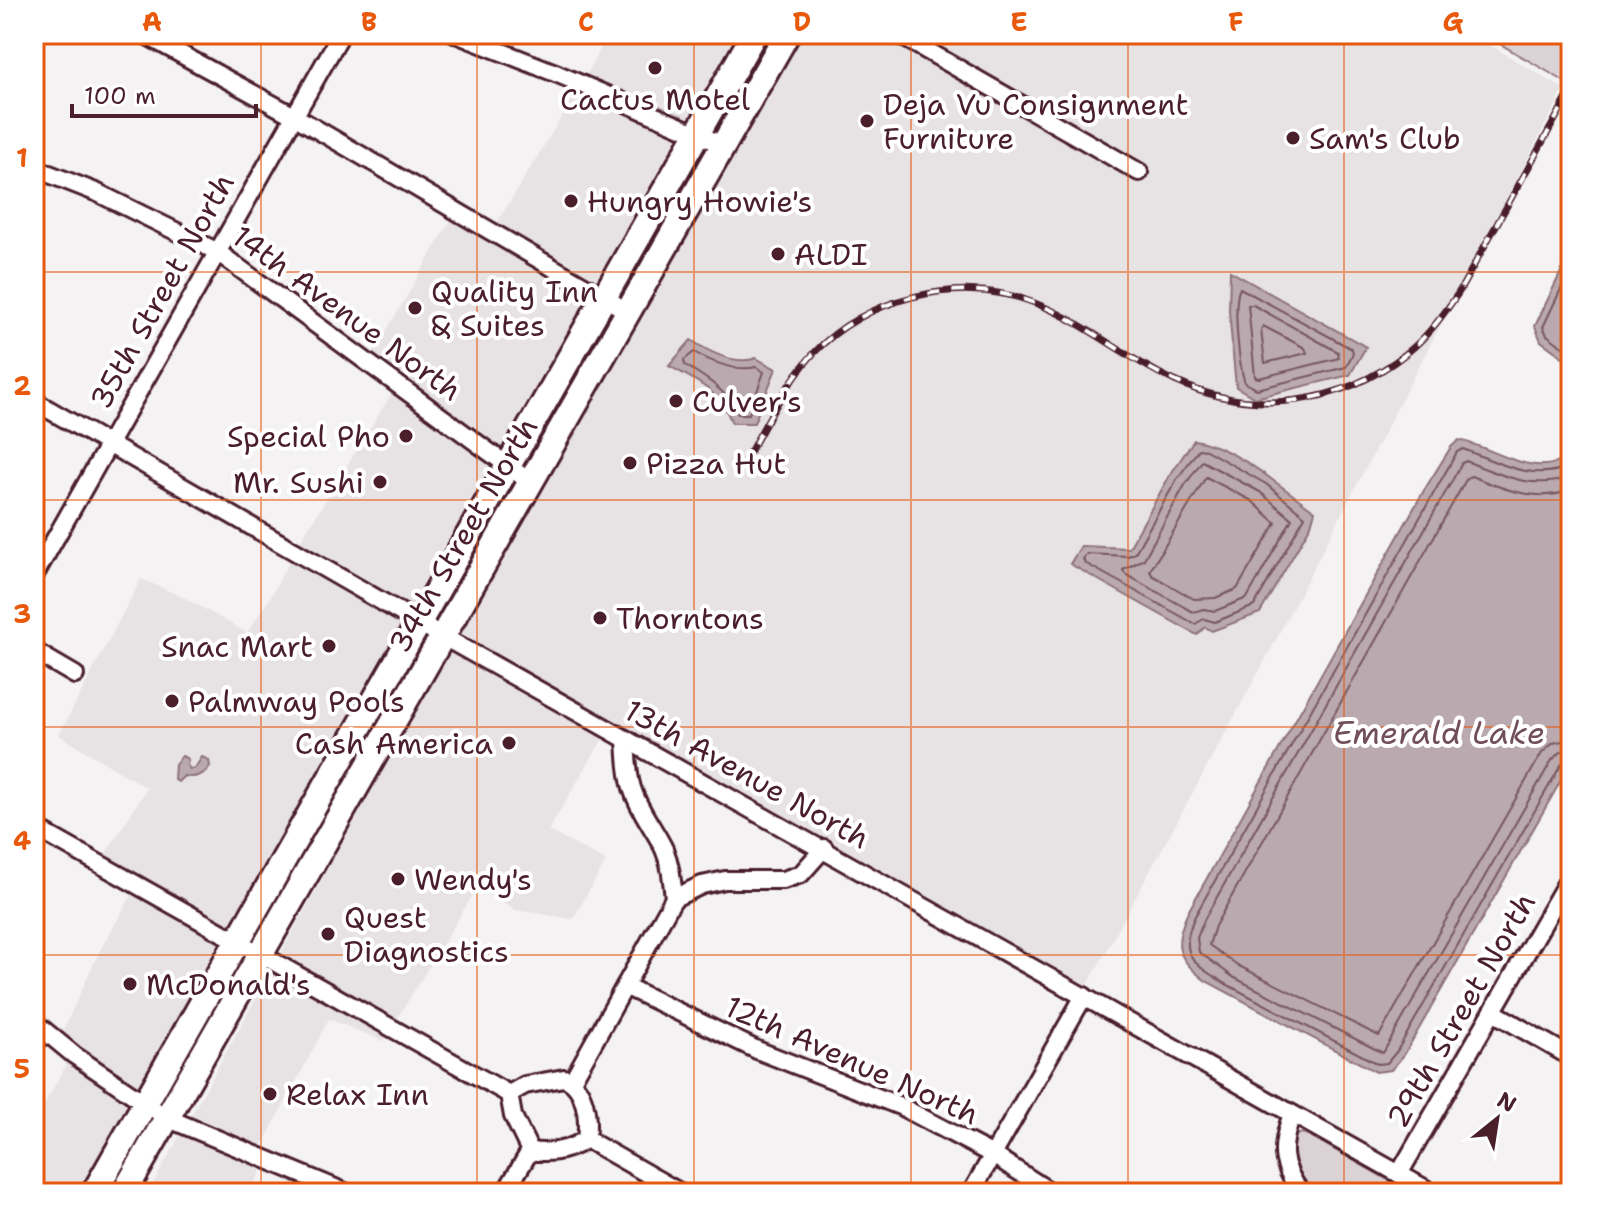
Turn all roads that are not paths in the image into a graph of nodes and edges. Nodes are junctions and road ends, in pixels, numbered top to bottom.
1 (144, 34) edge
2 (341, 34) edge
3 (456, 34) edge
4 (754, 34) edge
5 (787, 34) edge
6 (898, 34) edge
7 (294, 116) junction
8 (698, 134) junction
9 (723, 145) junction
10 (34, 168) edge
11 (1139, 172) dead end
12 (216, 251) junction
13 (605, 299) junction
14 (627, 311) junction
15 (34, 401) edge
16 (108, 444) junction
17 (509, 466) junction
18 (530, 482) junction
19 (34, 576) edge
20 (419, 623) junction
21 (442, 636) junction
22 (34, 651) edge
23 (75, 675) dead end
24 (626, 739) junction
25 (328, 782) junction
26 (351, 795) junction
27 (34, 827) edge
28 (824, 848) junction
29 (1571, 875) edge
30 (674, 898) junction
31 (237, 942) junction
32 (260, 955) junction
33 (625, 986) junction
34 (1084, 996) junction
35 (1493, 1012) junction
36 (34, 1022) edge
37 (1571, 1057) edge
38 (572, 1081) junction
39 (509, 1094) junction
40 (145, 1104) junction
41 (1292, 1114) junction
42 (167, 1118) junction
43 (586, 1139) junction
44 (530, 1151) junction
45 (993, 1155) junction
46 (1399, 1174) junction
47 (94, 1193) edge
48 (124, 1193) edge
49 (347, 1193) edge
50 (505, 1193) edge
51 (681, 1193) edge
52 (971, 1193) edge
53 (1052, 1193) edge
54 (1301, 1193) edge
55 (1433, 1193) edge

1 - 7 street
2 - 7 street, 35th Street North
3 - 8 street
4 - 8 highway, 34th Street North
5 - 9 highway, 34th Street North
6 - 11 street
7 - 12 street, 35th Street North
7 - 13 street
8 - 9 street
8 - 13 highway, 34th Street North
9 - 14 highway, 34th Street North
10 - 12 street, 14th Avenue North
12 - 16 street, 35th Street North
12 - 17 street, 14th Avenue North
13 - 14 street
13 - 17 highway, 34th Street North
14 - 18 highway, 34th Street North
15 - 16 street, 13th Avenue North
16 - 19 street, 35th Street North
16 - 20 street, 13th Avenue North
17 - 18 street, 14th Avenue North
17 - 20 highway, 34th Street North
18 - 21 highway, 34th Street North
20 - 21 street, 13th Avenue North
20 - 25 highway, 34th Street North
21 - 24 street, 13th Avenue North
21 - 26 highway, 34th Street North
22 - 23 street
24 - 28 street, 13th Avenue North
24 - 30 street
25 - 26 highway
25 - 31 highway, 34th Street North
26 - 32 highway, 34th Street North
27 - 31 street
28 - 30 street
28 - 34 street, 13th Avenue North
29 - 35 street, 29th Street North
30 - 33 street
31 - 32 street
31 - 40 highway, 34th Street North
32 - 39 street
32 - 42 highway, 34th Street North
33 - 38 street
33 - 45 street, 12th Avenue North
34 - 41 street, 13th Avenue North
34 - 45 street
35 - 37 street
35 - 46 street, 29th Street North
36 - 40 street
38 - 39 street
38 - 43 street
39 - 44 street
40 - 42 street
40 - 47 highway, 34th Street North
41 - 46 street, 13th Avenue North
41 - 54 street
42 - 48 highway, 34th Street North
42 - 49 street
43 - 44 street
43 - 51 street
44 - 50 street
45 - 52 street
45 - 53 street, 12th Avenue North
46 - 55 street, 13th Avenue North

